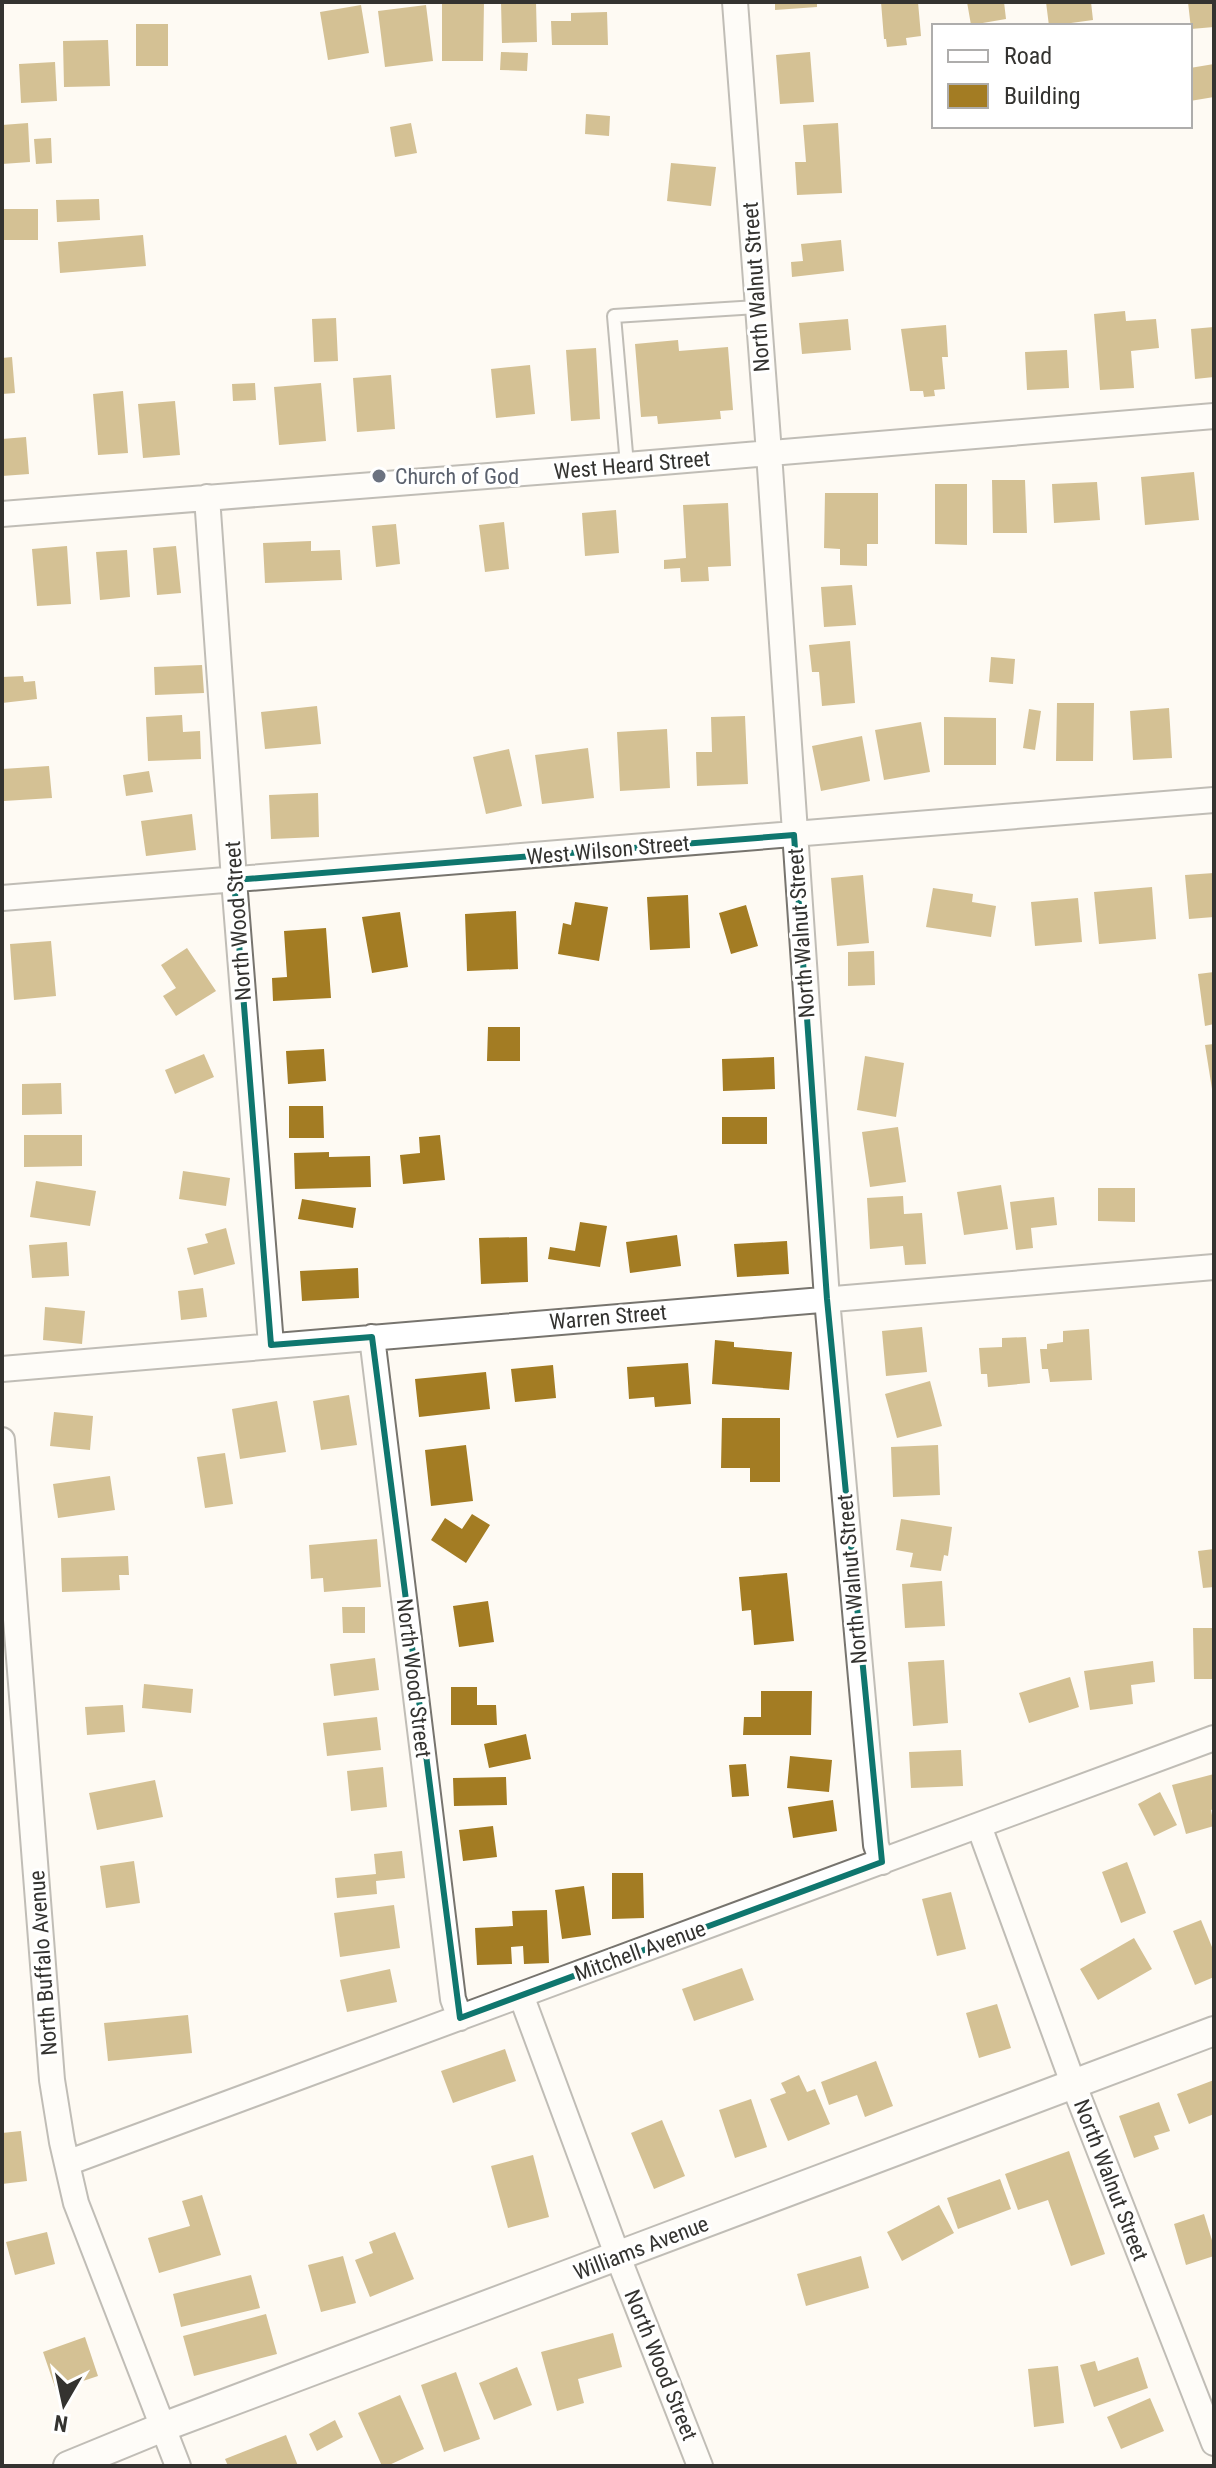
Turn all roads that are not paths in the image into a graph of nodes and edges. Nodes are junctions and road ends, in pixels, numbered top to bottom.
1 (735, 2) edge
2 (757, 307) junction
3 (1214, 416) edge
4 (769, 453) junction
5 (627, 465) junction
6 (207, 497) junction
7 (2, 514) edge
8 (1214, 800) edge
9 (794, 835) junction
10 (234, 880) junction
11 (2, 898) edge
12 (1214, 1267) edge
13 (827, 1299) junction
14 (372, 1337) junction
15 (271, 1345) junction
16 (2, 1369) edge
17 (2, 1440) edge
18 (1214, 1738) edge
19 (979, 1826) junction
20 (882, 1862) junction
21 (521, 1995) junction
22 (460, 2018) junction
23 (1214, 2031) edge
24 (1073, 2083) junction
25 (67, 2163) junction
26 (618, 2257) junction
27 (163, 2427) junction
28 (1214, 2443) edge
29 (68, 2466) edge
30 (178, 2466) edge
31 (700, 2466) edge

1 - 2 street, North Walnut Street
2 - 4 street, North Walnut Street
2 - 5 lane
3 - 4 street, West Heard Street
4 - 5 street, West Heard Street
4 - 9 street, North Walnut Street
5 - 6 street, West Heard Street
6 - 7 street, West Heard Street
6 - 10 street, North Wood Street
8 - 9 street, West Wilson Street
9 - 10 street, West Wilson Street
9 - 13 street, North Walnut Street
10 - 11 street, West Wilson Street
10 - 15 street, North Wood Street
12 - 13 street, Warren Street
13 - 14 street, Warren Street
13 - 20 street, North Walnut Street
14 - 15 street, Warren Street
14 - 22 street, North Wood Street
15 - 16 street, Warren Street
17 - 25 street, North Buffalo Avenue
18 - 19 street, Mitchell Avenue
19 - 20 street, Mitchell Avenue
19 - 24 street, North Walnut Street
20 - 21 street, Mitchell Avenue
21 - 22 street, Mitchell Avenue
21 - 26 street, North Wood Street
22 - 25 street, Mitchell Avenue
23 - 24 street, Williams Avenue
24 - 26 street, Williams Avenue
24 - 28 street, North Walnut Street
25 - 27 street, North Buffalo Avenue
26 - 27 street, Williams Avenue
26 - 31 street, North Wood Street
27 - 29 street, Williams Avenue
27 - 30 street, North Buffalo Avenue

